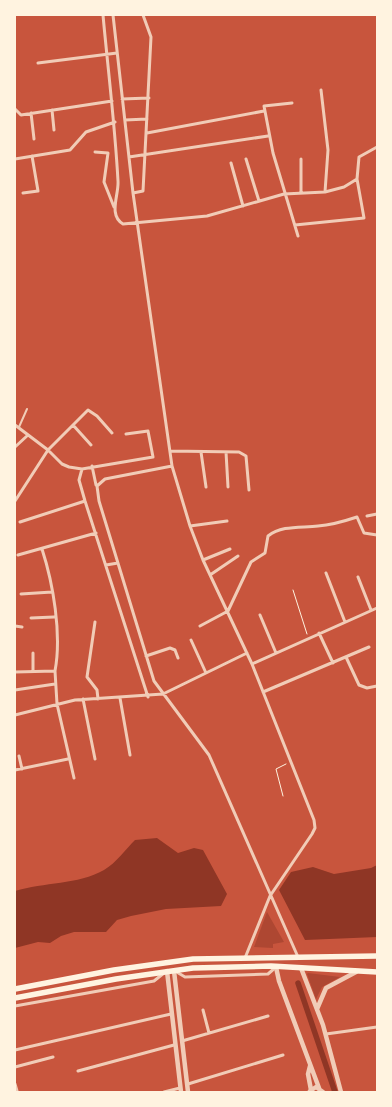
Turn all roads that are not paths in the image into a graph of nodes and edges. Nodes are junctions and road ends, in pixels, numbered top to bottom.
1 (102, 15) edge
2 (114, 15) edge
3 (143, 15) edge
4 (117, 53) junction
5 (106, 54) junction
6 (38, 63) dead end
7 (321, 90) dead end
8 (149, 98) junction
9 (122, 99) junction
10 (112, 102) junction
11 (292, 103) dead end
12 (15, 109) edge
13 (52, 110) junction
14 (264, 111) junction
15 (31, 113) junction
16 (147, 119) junction
17 (125, 120) junction
18 (115, 122) junction
19 (54, 130) dead end
20 (147, 132) junction
21 (268, 136) junction
22 (34, 139) dead end
23 (377, 147) edge
24 (95, 152) dead end
25 (32, 156) junction
26 (146, 156) junction
27 (129, 157) junction
28 (246, 158) dead end
29 (15, 159) edge
30 (301, 159) dead end
31 (231, 163) dead end
32 (357, 179) junction
33 (325, 192) junction
34 (133, 193) junction
35 (302, 193) junction
36 (23, 194) dead end
37 (284, 194) junction
38 (259, 201) junction
39 (242, 206) junction
40 (115, 210) junction
41 (138, 224) junction
42 (294, 225) junction
43 (298, 236) dead end
44 (27, 409) dead end
45 (73, 425) junction
46 (17, 426) edge
47 (112, 433) dead end
48 (126, 434) dead end
49 (28, 435) junction
50 (91, 446) dead end
51 (15, 447) edge
52 (48, 450) junction
53 (170, 451) junction
54 (201, 452) junction
55 (226, 452) junction
56 (92, 466) junction
57 (172, 466) junction
58 (82, 469) junction
59 (97, 484) junction
60 (206, 487) dead end
61 (228, 487) dead end
62 (249, 490) dead end
63 (15, 501) edge
64 (85, 501) junction
65 (377, 514) edge
66 (367, 516) dead end
67 (227, 521) dead end
68 (20, 522) dead end
69 (190, 526) junction
70 (96, 533) junction
71 (377, 535) edge
72 (42, 548) junction
73 (230, 549) dead end
74 (18, 555) dead end
75 (238, 556) dead end
76 (203, 560) junction
77 (118, 563) junction
78 (106, 566) junction
79 (326, 573) dead end
80 (210, 575) junction
81 (358, 577) dead end
82 (52, 592) junction
83 (21, 594) dead end
84 (377, 608) edge
85 (372, 610) junction
86 (228, 611) junction
87 (260, 615) dead end
88 (54, 617) junction
89 (31, 618) dead end
90 (95, 622) dead end
91 (345, 622) junction
92 (15, 626) edge
93 (200, 626) dead end
94 (22, 627) dead end
95 (319, 633) junction
96 (191, 640) dead end
97 (369, 647) dead end
98 (33, 653) dead end
99 (246, 653) junction
100 (276, 653) junction
101 (146, 656) junction
102 (346, 657) junction
103 (178, 658) dead end
104 (333, 663) junction
105 (252, 664) junction
106 (33, 671) junction
107 (55, 671) junction
108 (15, 672) edge
109 (206, 673) junction
110 (55, 684) junction
111 (377, 686) edge
112 (15, 690) edge
113 (264, 692) junction
114 (163, 694) junction
115 (148, 696) junction
116 (120, 698) junction
117 (83, 699) junction
118 (98, 699) junction
119 (57, 704) junction
120 (15, 716) edge
121 (130, 755) dead end
122 (19, 756) dead end
123 (68, 759) junction
124 (94, 759) dead end
125 (22, 769) junction
126 (15, 770) edge
127 (74, 778) dead end
128 (270, 896) junction
129 (377, 956) edge
130 (246, 958) junction
131 (299, 959) junction
132 (276, 967) junction
133 (301, 968) junction
134 (174, 971) junction
135 (167, 972) junction
136 (356, 972) junction
137 (377, 972) edge
138 (15, 989) edge
139 (176, 989) junction
140 (169, 990) junction
141 (15, 998) edge
142 (15, 1006) edge
143 (317, 1009) junction
144 (203, 1010) dead end
145 (171, 1014) junction
146 (268, 1016) dead end
147 (377, 1027) edge
148 (209, 1033) junction
149 (326, 1034) junction
150 (182, 1041) junction
151 (174, 1045) junction
152 (15, 1050) edge
153 (282, 1055) dead end
154 (53, 1057) dead end
155 (310, 1066) junction
156 (15, 1067) edge
157 (78, 1070) dead end
158 (15, 1084) edge
159 (188, 1084) junction
160 (319, 1088) junction
161 (180, 1090) edge
162 (16, 1091) edge
163 (310, 1091) edge
164 (164, 1092) edge
165 (188, 1092) edge
166 (323, 1092) edge
167 (341, 1092) edge

1 - 5 street
2 - 4 street
3 - 8 street
4 - 5 street
4 - 9 street
5 - 6 street
5 - 10 street
7 - 33 street
8 - 9 street
8 - 16 street
9 - 17 street
10 - 13 street
10 - 18 street
11 - 14 street
12 - 15 street
13 - 15 street
13 - 19 street
14 - 20 street
14 - 21 street
15 - 22 street
16 - 17 street
16 - 20 street
17 - 27 street
18 - 25 street
18 - 40 street
20 - 26 street
21 - 26 street
21 - 37 street
23 - 32 street
24 - 40 street
25 - 29 street
25 - 36 street
26 - 27 street
26 - 34 street
27 - 34 street
28 - 38 street
30 - 35 street
31 - 39 street
32 - 33 street
32 - 42 street
33 - 35 street
34 - 41 street
35 - 37 street
37 - 38 street
37 - 42 street
38 - 39 street
39 - 41 street
40 - 41 street
41 - 53 street
42 - 43 street
44 - 46 lane
45 - 47 street
45 - 50 street
45 - 52 street
46 - 49 street
48 - 56 street
49 - 51 street
49 - 52 street
52 - 58 street
52 - 63 street
53 - 54 street
53 - 57 street
54 - 55 street
54 - 60 street
55 - 61 street
55 - 62 street
56 - 58 street
56 - 59 street
57 - 59 street
57 - 69 street
58 - 64 street
59 - 77 street
64 - 68 street
64 - 70 street
65 - 66 street
67 - 69 street
69 - 76 street
70 - 72 street
70 - 78 street
71 - 86 street
72 - 74 street
72 - 82 street
73 - 76 street
75 - 80 street
76 - 80 street
77 - 78 street
77 - 101 street
78 - 115 street
79 - 91 street
80 - 86 street
81 - 85 street
82 - 83 street
82 - 88 street
84 - 85 street
85 - 91 street
86 - 93 street
86 - 99 street
87 - 100 street
88 - 89 street
88 - 107 street
90 - 118 street
91 - 95 street
92 - 94 street
95 - 100 street
95 - 104 street
96 - 109 street
97 - 102 street
98 - 106 street
99 - 105 street
99 - 109 street
100 - 105 street
101 - 103 street
101 - 114 street
102 - 104 street
102 - 111 street
104 - 113 street
105 - 113 street
106 - 107 street
106 - 108 street
107 - 110 street
109 - 114 street
110 - 112 street
110 - 119 street
113 - 128 street
114 - 115 street
114 - 128 street
115 - 116 street
116 - 118 street
116 - 121 street
117 - 118 street
117 - 119 street
117 - 124 street
119 - 120 street
119 - 123 street
122 - 125 street
123 - 125 street
123 - 127 street
125 - 126 street
128 - 130 street
128 - 131 street
129 - 131 highway
130 - 131 highway
130 - 138 highway
132 - 133 highway
132 - 134 highway
132 - 155 street
133 - 136 highway
133 - 143 street
134 - 135 highway
134 - 139 street
135 - 140 street
135 - 141 highway
135 - 142 street
136 - 137 highway
136 - 143 street
139 - 140 street
139 - 150 street
140 - 145 street
143 - 149 street
144 - 148 street
145 - 151 street
145 - 152 street
146 - 148 street
147 - 149 street
148 - 150 street
149 - 167 street
150 - 159 street
151 - 157 street
151 - 161 street
153 - 159 street
154 - 156 street
155 - 160 street
155 - 163 street
158 - 162 street
159 - 165 street
160 - 163 street
160 - 166 street
161 - 164 street

